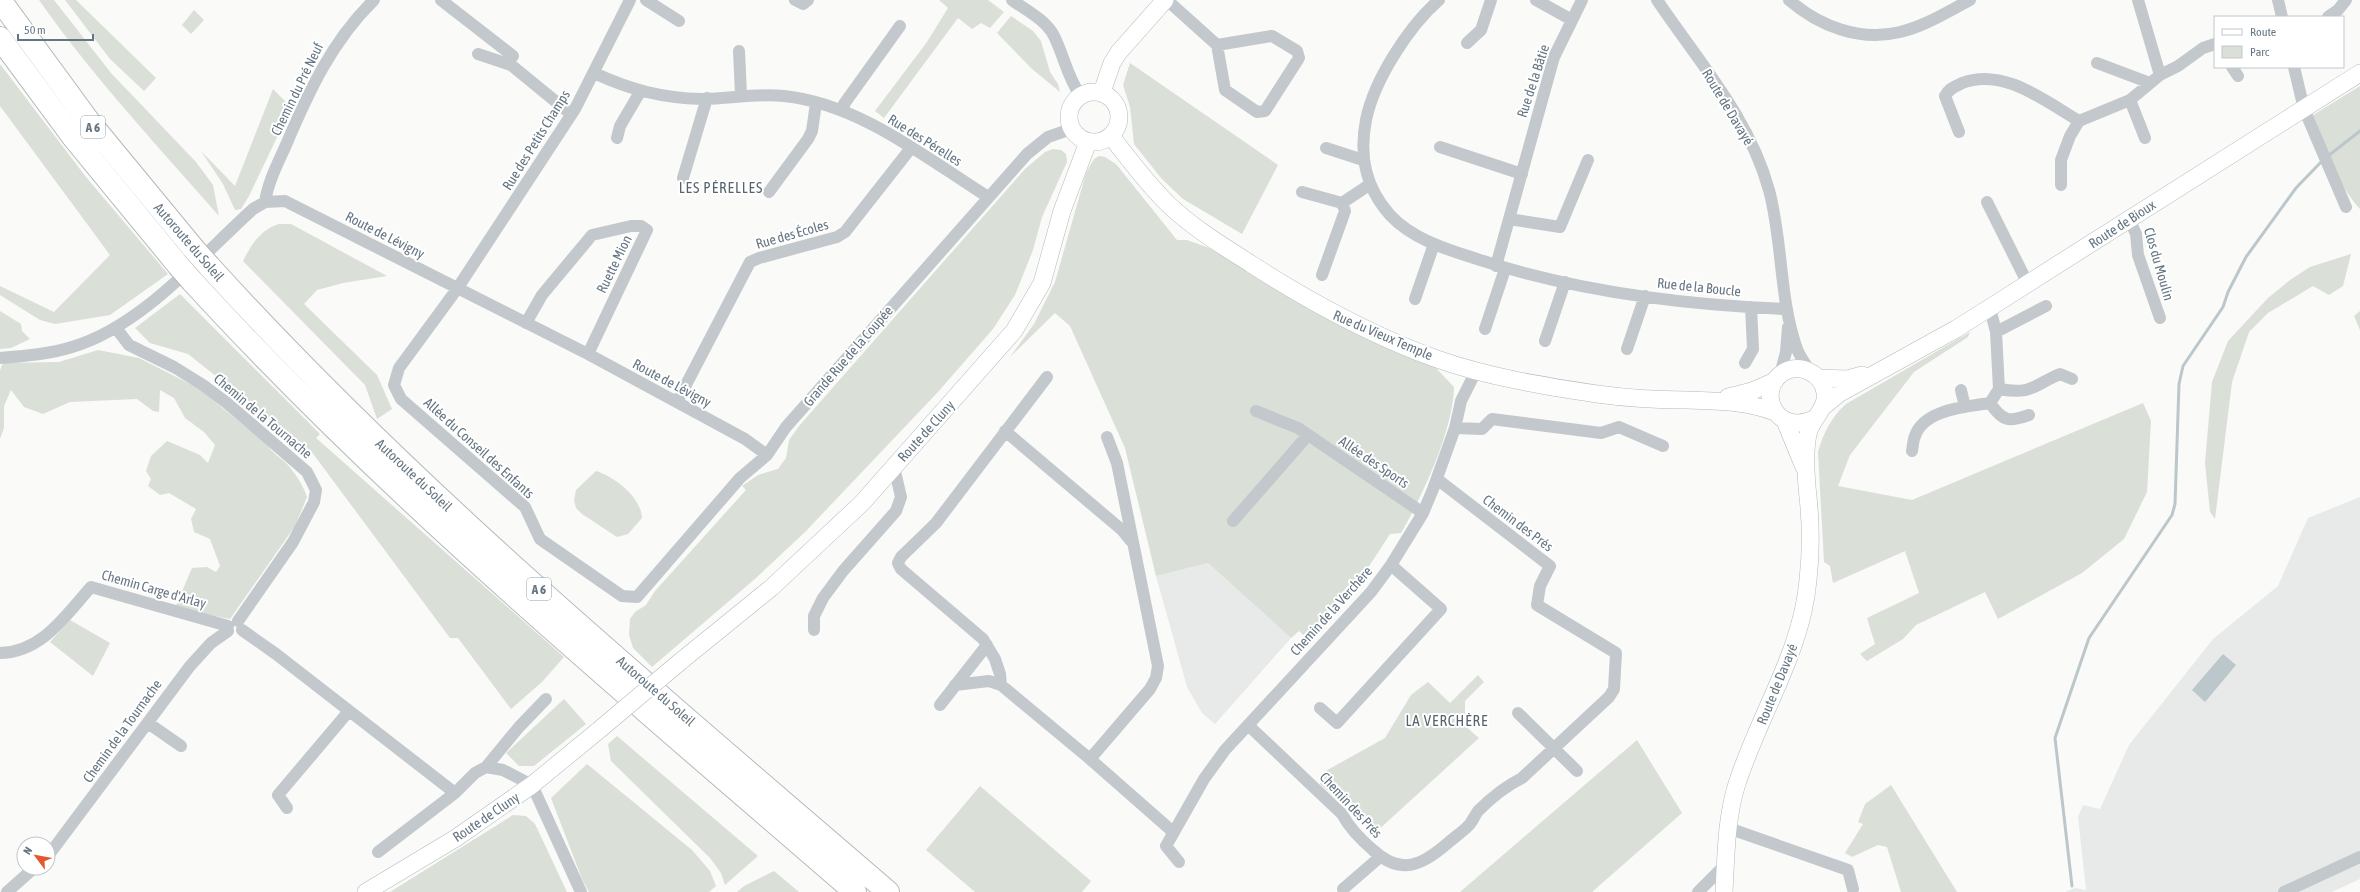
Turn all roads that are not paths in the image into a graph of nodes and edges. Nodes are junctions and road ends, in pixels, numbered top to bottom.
1 (0, 0) edge
2 (374, 0) edge
3 (441, 0) edge
4 (630, 0) edge
5 (646, 0) edge
6 (795, 0) edge
7 (808, 0) edge
8 (1012, 0) edge
9 (1166, 0) edge
10 (1439, 0) edge
11 (1491, 0) edge
12 (1536, 0) edge
13 (1582, 0) edge
14 (1657, 0) edge
15 (1789, 0) edge
16 (1970, 0) edge
17 (2138, 0) edge
18 (2278, 0) edge
19 (2346, 0) edge
20 (2282, 16) edge
21 (2329, 16) edge
22 (1572, 20) junction
23 (679, 21) dead end
24 (900, 26) dead end
25 (0, 38) edge
26 (1467, 43) dead end
27 (2214, 44) edge
28 (1217, 45) junction
29 (739, 51) dead end
30 (478, 54) dead end
31 (513, 56) dead end
32 (2097, 62) dead end
33 (2294, 68) edge
34 (594, 73) junction
35 (2360, 73) edge
36 (2160, 75) junction
37 (2150, 84) junction
38 (640, 92) junction
39 (1102, 92) junction
40 (741, 95) junction
41 (1080, 95) junction
42 (708, 98) junction
43 (2130, 100) junction
44 (816, 103) junction
45 (2304, 108) junction
46 (844, 111) junction
47 (571, 114) junction
48 (2079, 121) junction
49 (1071, 128) junction
50 (1959, 132) dead end
51 (1111, 136) junction
52 (617, 138) dead end
53 (2145, 138) dead end
54 (1088, 142) junction
55 (1440, 147) dead end
56 (911, 148) junction
57 (1326, 148) dead end
58 (1362, 160) junction
59 (1588, 160) dead end
60 (1522, 174) junction
61 (683, 178) dead end
62 (1369, 185) junction
63 (2061, 186) dead end
64 (769, 192) dead end
65 (1302, 192) dead end
66 (988, 198) junction
67 (265, 202) junction
68 (1987, 202) dead end
69 (1342, 203) junction
70 (2346, 207) dead end
71 (1509, 218) junction
72 (2129, 219) junction
73 (1434, 244) junction
74 (1501, 267) junction
75 (1322, 275) dead end
76 (1565, 282) junction
77 (2028, 284) junction
78 (457, 289) junction
79 (1644, 296) junction
80 (1415, 299) dead end
81 (2046, 306) dead end
82 (1751, 307) junction
83 (1990, 308) junction
84 (1788, 315) junction
85 (2160, 318) dead end
86 (526, 323) junction
87 (116, 328) junction
88 (1485, 329) dead end
89 (1996, 332) junction
90 (1545, 341) dead end
91 (1627, 349) dead end
92 (588, 354) junction
93 (0, 358) edge
94 (1745, 363) dead end
95 (1882, 369) junction
96 (1476, 370) junction
97 (1815, 375) junction
98 (1047, 377) dead end
99 (1778, 378) junction
100 (2072, 379) dead end
101 (1999, 389) junction
102 (1961, 390) dead end
103 (1716, 400) junction
104 (677, 402) junction
105 (1990, 403) junction
106 (1965, 407) junction
107 (1256, 411) dead end
108 (1819, 412) junction
109 (2029, 415) dead end
110 (1780, 416) junction
111 (1455, 428) junction
112 (1005, 431) junction
113 (1308, 435) junction
114 (1107, 437) dead end
115 (1663, 446) dead end
116 (1912, 451) dead end
117 (767, 455) junction
118 (894, 467) junction
119 (1806, 472) junction
120 (1437, 479) junction
121 (1422, 513) junction
122 (1233, 521) dead end
123 (1132, 542) junction
124 (1391, 565) junction
125 (637, 597) joint
126 (234, 627) junction
127 (814, 630) dead end
128 (987, 645) junction
129 (0, 653) edge
130 (955, 685) junction
131 (1001, 685) junction
132 (546, 699) dead end
133 (940, 705) dead end
134 (1320, 708) dead end
135 (349, 711) junction
136 (1518, 713) dead end
137 (148, 723) junction
138 (1248, 725) junction
139 (181, 746) dead end
140 (1554, 748) junction
141 (1090, 759) junction
142 (486, 766) junction
143 (1577, 770) dead end
144 (532, 785) junction
145 (455, 793) junction
146 (287, 808) dead end
147 (1728, 828) junction
148 (1172, 831) junction
149 (56, 845) edge
150 (378, 852) dead end
151 (2360, 856) edge
152 (1380, 857) junction
153 (1179, 862) dead end
154 (1725, 865) junction
155 (25, 876) edge
156 (1343, 889) dead end
157 (1853, 889) dead end
158 (6, 892) edge
159 (366, 892) edge
160 (581, 892) edge
161 (855, 892) edge
162 (888, 892) edge
163 (1698, 892) edge
164 (1724, 892) edge
165 (2284, 892) edge

1 - 162 highway, Autoroute du Soleil / A 6, bridge
2 - 67 street, Chemin du Pré Neuf
3 - 31 street
4 - 34 street, Rue des Petits Champs
5 - 23 street
6 - 7 street
8 - 41 street
9 - 28 street
9 - 39 main road
10 - 58 street, Rue de la Boucle
11 - 26 street
12 - 22 street
13 - 22 street, Rue de la Bâtie
14 - 84 street, Route de Davayé
15 - 16 street
17 - 36 street
18 - 20 street
19 - 21 street
22 - 60 street, Rue de la Bâtie
24 - 46 street
25 - 161 highway, Autoroute du Soleil / A 6
27 - 36 street
28 - 28 street
29 - 40 street
30 - 47 street
32 - 37 street
33 - 45 street
34 - 38 street, Rue des Pérelles
34 - 47 street, Rue des Petits Champs
35 - 45 main road, Route de Bioux
36 - 37 street
37 - 43 street
38 - 42 street, Rue des Pérelles
38 - 52 street
39 - 41 main road
39 - 51 main road
40 - 42 street, Rue des Pérelles
40 - 44 street, Rue des Pérelles
41 - 49 main road
42 - 61 street
43 - 48 street
43 - 53 street
44 - 46 street, Rue des Pérelles
44 - 64 street
45 - 70 street
45 - 72 main road, Route de Bioux
46 - 56 street, Rue des Pérelles
47 - 78 street, Rue des Petits Champs
48 - 50 street
48 - 63 street
49 - 54 main road
49 - 66 street, Grande Rue de la Coupée
51 - 54 main road
51 - 96 main road, Rue du Vieux Temple
54 - 118 main road, Route de Cluny
55 - 60 street
56 - 66 street, Rue des Pérelles
56 - 104 street, Rue des Écoles
57 - 58 street
58 - 62 street, Rue de la Boucle
59 - 71 street
60 - 71 street, Rue de la Bâtie
62 - 69 street
62 - 73 street, Rue de la Boucle
65 - 69 street
66 - 117 street, Grande Rue de la Coupée
67 - 78 street, Route de Lévigny
67 - 87 street
68 - 77 street
69 - 75 street
71 - 74 street, Rue de la Bâtie
72 - 77 main road, Route de Bioux
72 - 85 street, Clos du Moulin
73 - 74 street, Rue de la Boucle
73 - 80 street
74 - 76 street, Rue de la Boucle
74 - 88 street
76 - 79 street, Rue de la Boucle
76 - 90 street
77 - 83 main road, Route de Bioux
78 - 86 street, Route de Lévigny
78 - 125 street, Allée du Conseil des Enfants
79 - 82 street, Rue de la Boucle
79 - 91 street, Rue de la Boucle
81 - 89 street
82 - 84 street, Rue de la Boucle
82 - 94 street, Rue de la Boucle
83 - 89 street
83 - 95 main road, Route de Bioux
84 - 97 street, Route de Davayé
84 - 99 street, Route de Davayé
86 - 92 street, Route de Lévigny
86 - 92 street, Ruette Mion
87 - 93 street
87 - 126 street, Chemin de la Tournache
89 - 101 street
92 - 104 street, Route de Lévigny
95 - 97 main road, Route de Bioux
95 - 108 main road, Route de Bioux
96 - 103 main road, Rue du Vieux Temple
96 - 111 street, Chemin de la Verchère
97 - 99 main road
97 - 108 main road
98 - 112 street
99 - 103 main road, Rue du Vieux Temple
99 - 110 main road
100 - 101 street
101 - 105 street
102 - 106 street
103 - 110 main road, Rue du Vieux Temple
104 - 117 street, Route de Lévigny
105 - 106 street
105 - 109 street
106 - 116 street
107 - 113 street, Allée des Sports
108 - 110 main road
108 - 119 main road
110 - 119 main road
111 - 115 street
111 - 120 street, Chemin de la Verchère
112 - 123 street
112 - 128 street
113 - 121 street, Allée des Sports
113 - 122 street
114 - 123 street
117 - 125 street, Grande Rue de la Coupée
118 - 127 street
118 - 144 main road, Route de Cluny, bridge
119 - 147 main road, Route de Davayé
120 - 121 street, Chemin de la Verchère
120 - 140 street, Chemin des Prés
121 - 124 street, Chemin de la Verchère
123 - 141 street
124 - 134 street
124 - 138 street, Chemin de la Verchère
126 - 129 street, Chemin Carge d'Arlay
126 - 135 street, Chemin Carge d'Arlay
126 - 137 street, Chemin de la Tournache
128 - 130 street
128 - 131 street
130 - 131 street
130 - 133 street
131 - 141 street
132 - 142 street
135 - 145 street, Chemin Carge d'Arlay
135 - 146 street
136 - 140 street
137 - 139 street
137 - 149 street, Chemin de la Tournache
138 - 148 street, Chemin de la Verchère
138 - 152 street, Chemin des Prés
140 - 143 street
140 - 152 street, Chemin des Prés
141 - 148 street
142 - 144 street
142 - 145 street
144 - 159 main road, Route de Cluny
144 - 160 street
145 - 150 street
147 - 154 main road, Route de Davayé
147 - 157 street
148 - 153 street, Chemin de la Verchère
151 - 165 street
152 - 156 street, Chemin des Prés
154 - 163 street
154 - 164 main road, Route de Davayé
155 - 158 street

